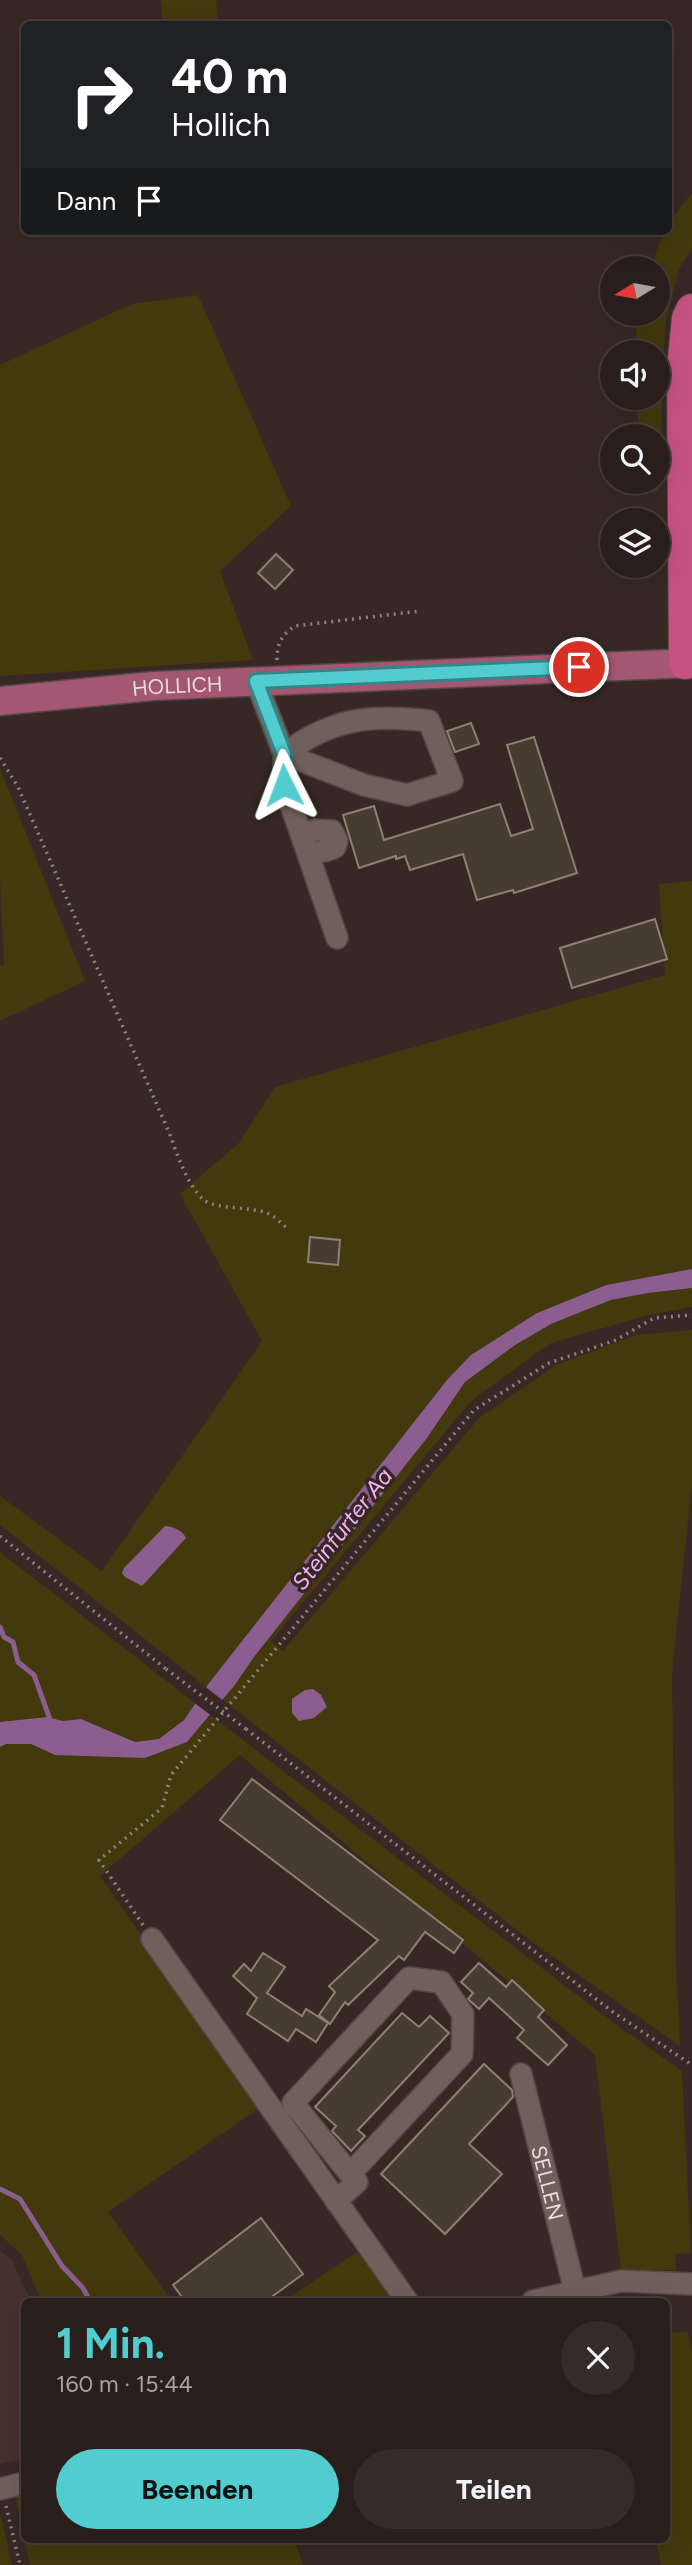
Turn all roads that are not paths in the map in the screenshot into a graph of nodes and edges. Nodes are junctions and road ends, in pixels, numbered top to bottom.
1 (692, 310) edge
2 (690, 659) edge
3 (266, 680) junction
4 (0, 701) edge
5 (284, 754) junction
6 (337, 938) dead end
7 (152, 1939) road end
8 (521, 2074) dead end
9 (350, 2174) junction
10 (336, 2200) junction
11 (692, 2284) edge
12 (575, 2291) junction
13 (405, 2298) edge
14 (546, 2298) edge
15 (21, 2484) edge
16 (1, 2488) edge

1 - 2 highway
2 - 3 main road, HOLLICH
3 - 4 main road, HOLLICH
3 - 5 street
5 - 5 street
5 - 6 street
7 - 10 street
8 - 12 street, SELLEN
9 - 9 street
9 - 10 street
10 - 13 street
11 - 12 street
12 - 14 street
15 - 16 street

